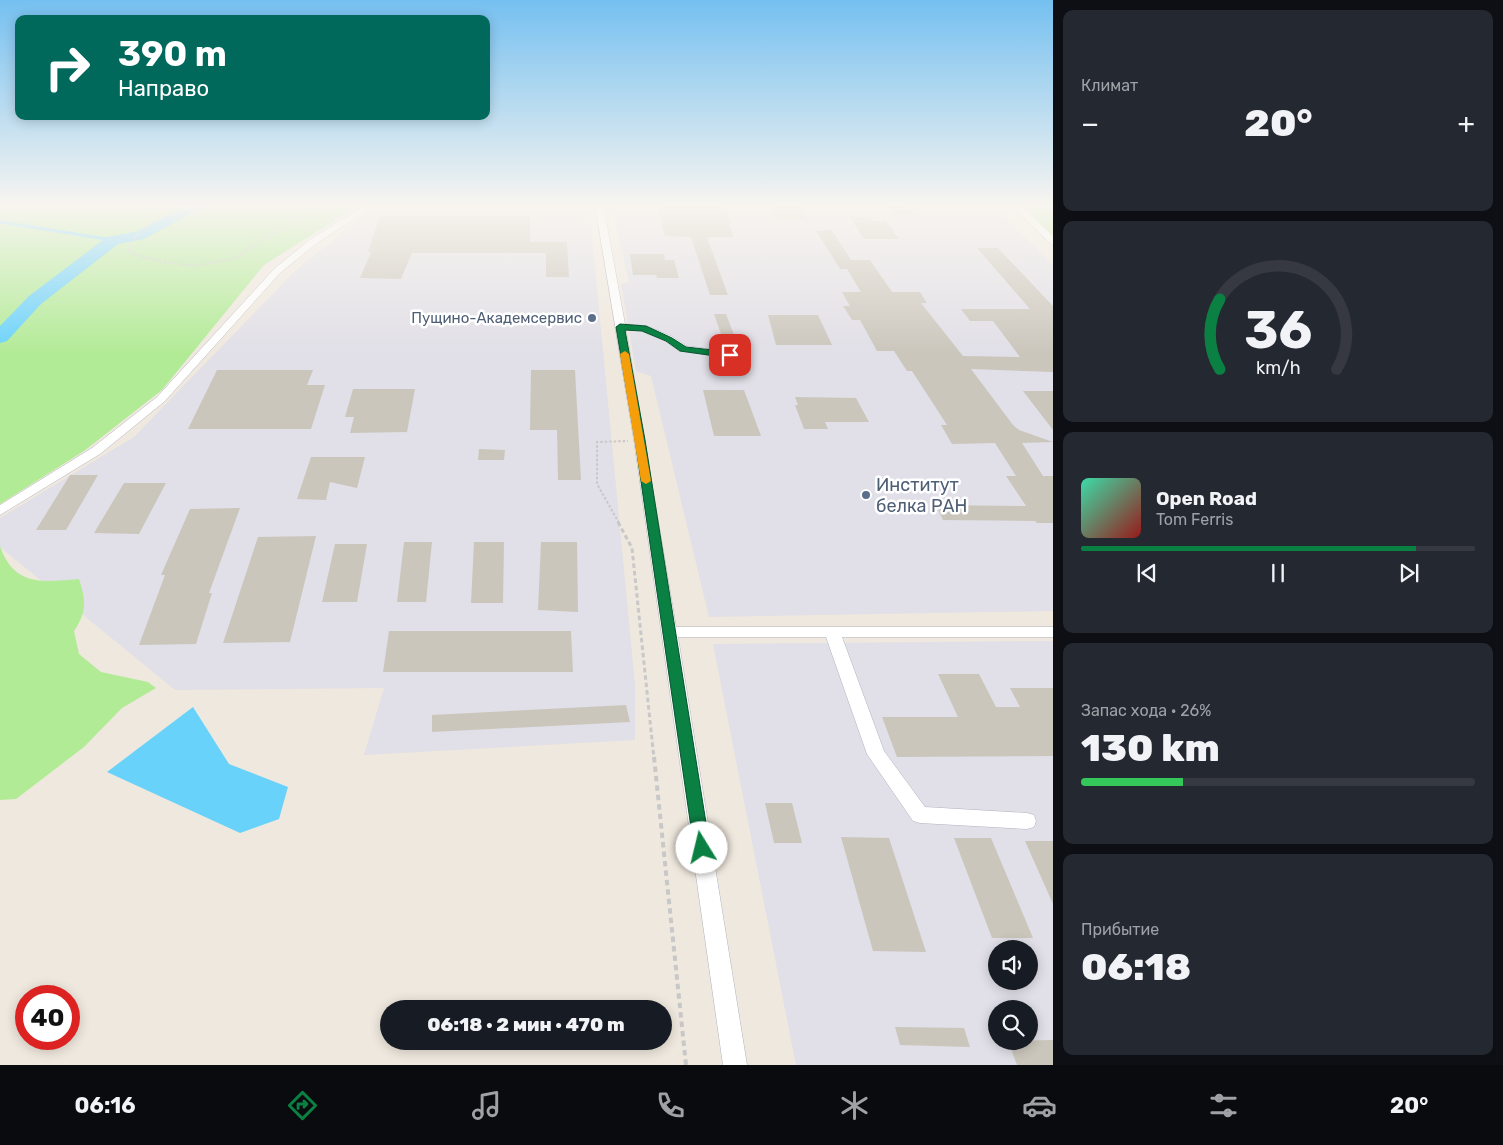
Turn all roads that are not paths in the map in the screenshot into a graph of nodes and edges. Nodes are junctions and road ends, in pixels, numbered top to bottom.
1 (298, 254) edge
2 (607, 254) edge
3 (620, 327) junction
4 (746, 357) dead end
5 (0, 511) edge
6 (668, 632) junction
7 (832, 632) junction
8 (1053, 632) edge
9 (1027, 821) dead end
10 (735, 1065) edge

1 - 5 street
2 - 3 street
3 - 4 street
3 - 6 street
6 - 7 street
6 - 10 street
7 - 8 street
7 - 9 street

